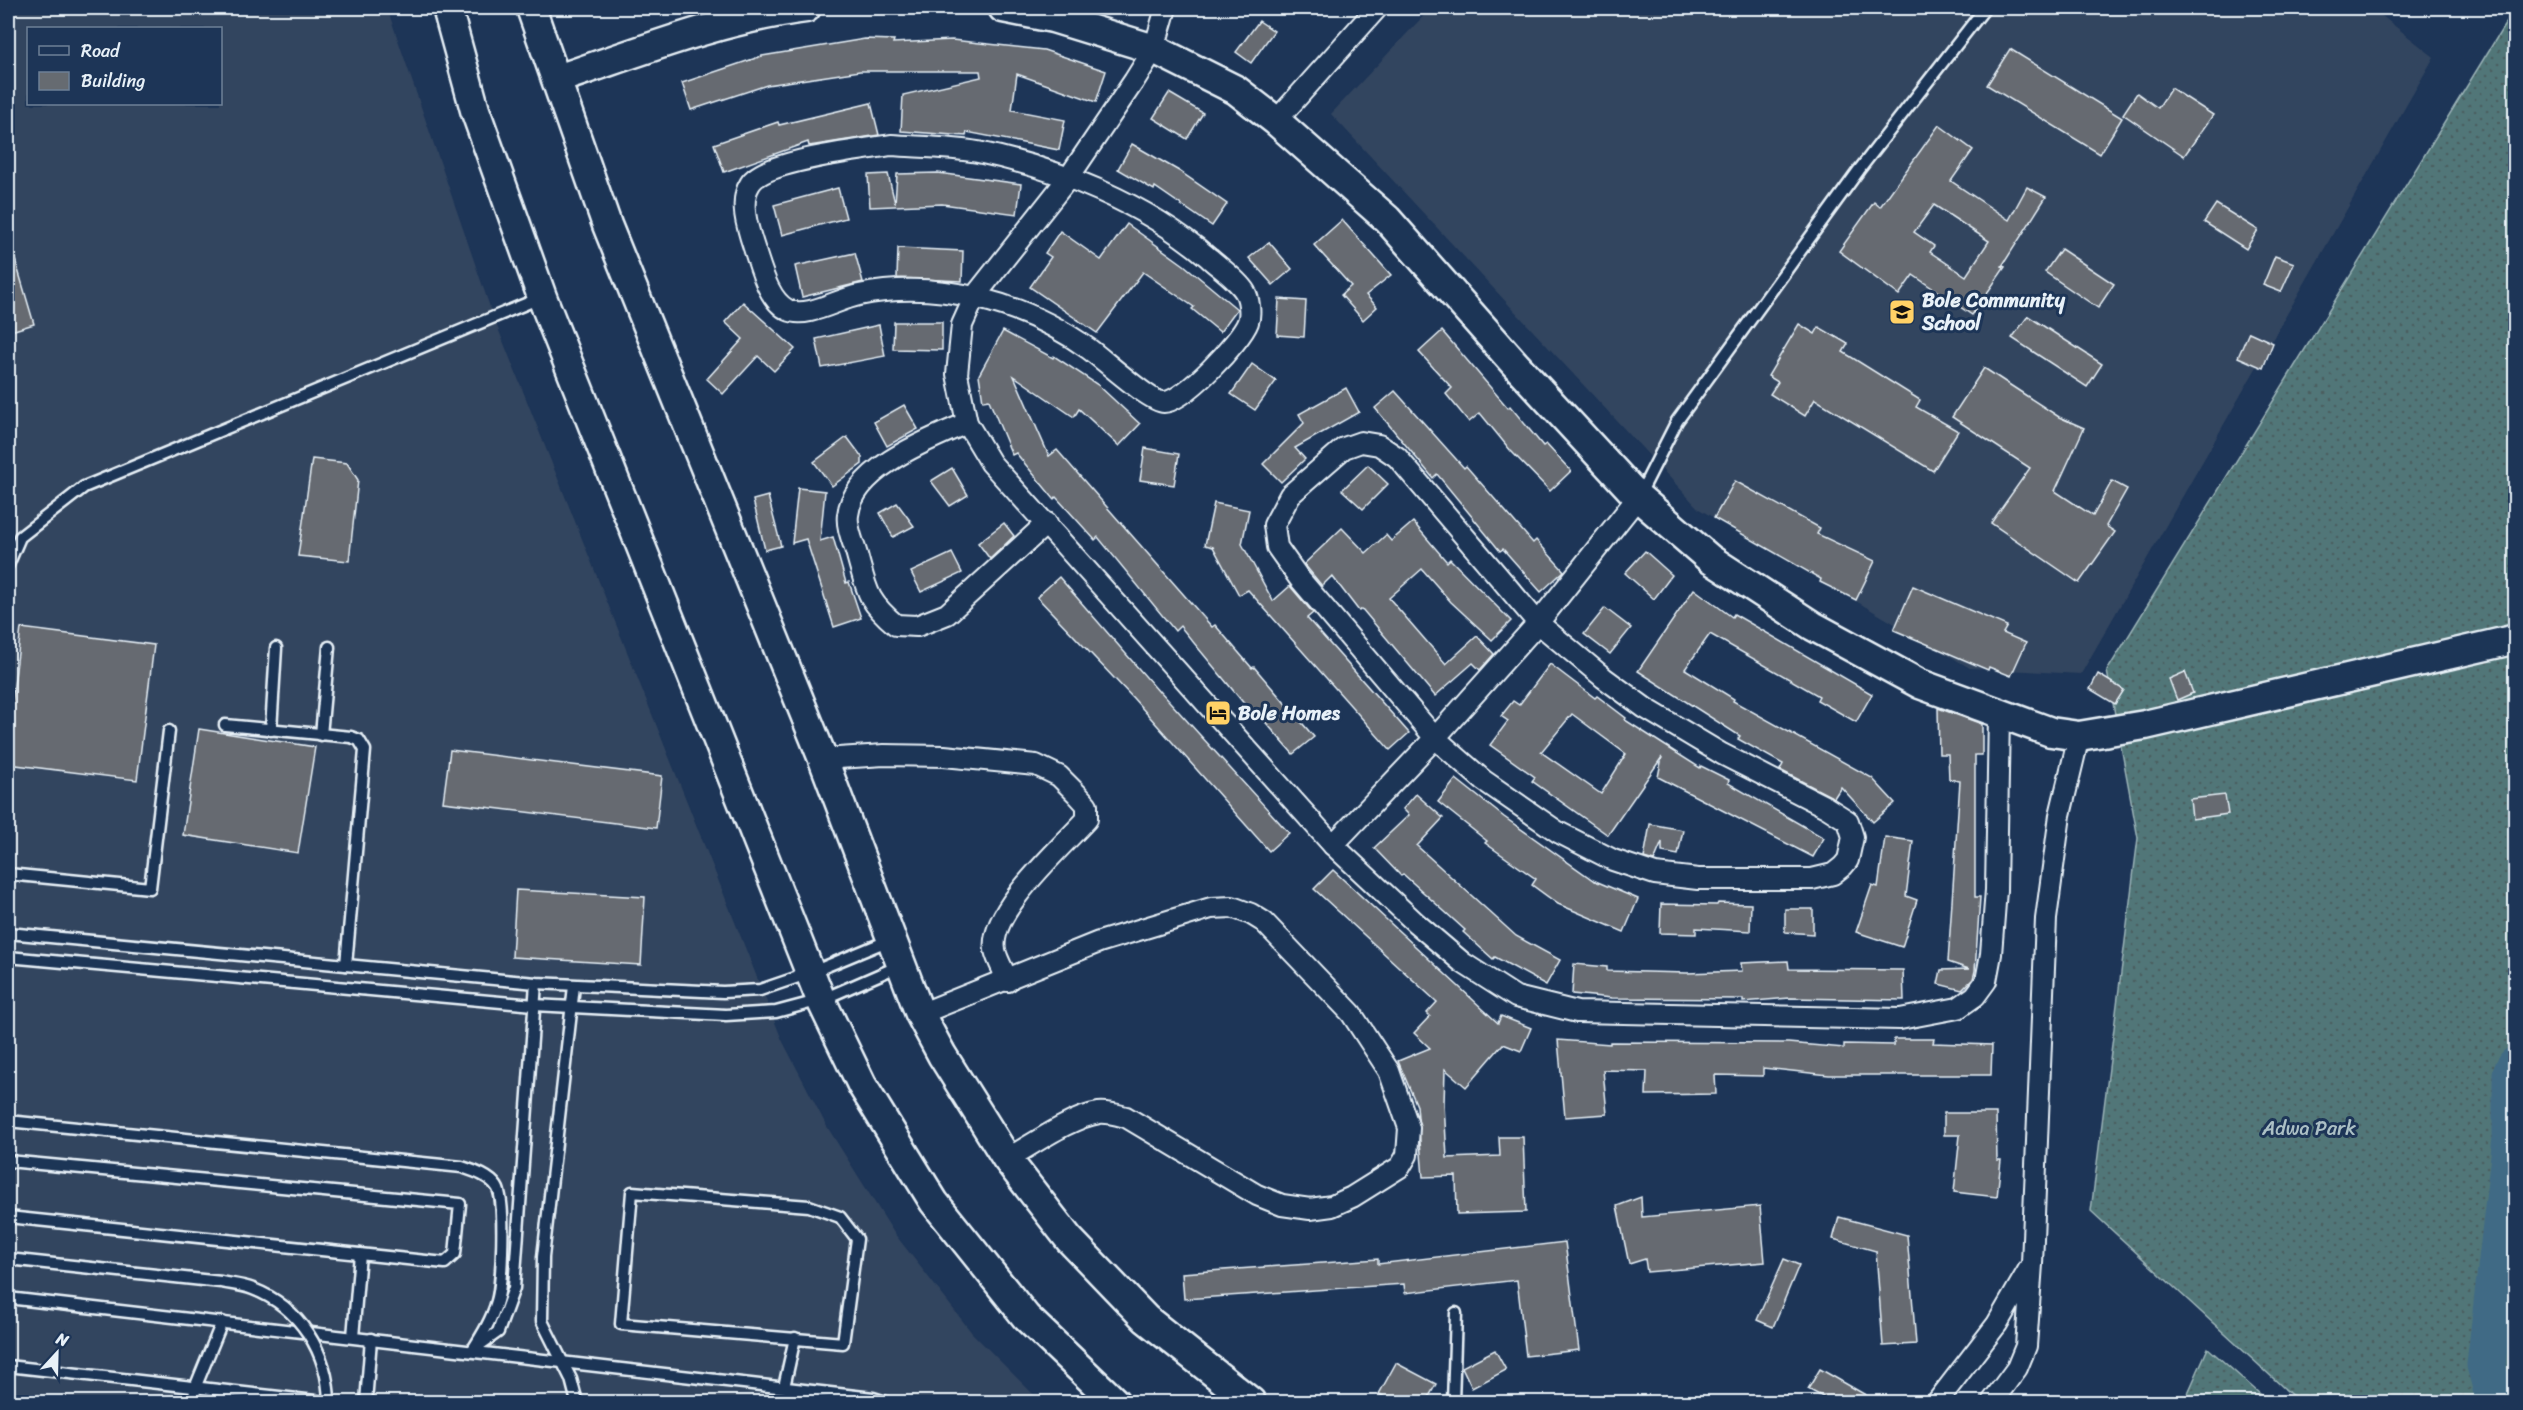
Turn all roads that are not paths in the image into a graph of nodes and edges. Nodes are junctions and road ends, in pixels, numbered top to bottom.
1 (447, 8) edge
2 (531, 8) edge
3 (806, 8) edge
4 (1003, 8) edge
5 (1166, 8) edge
6 (1377, 8) edge
7 (1985, 8) edge
8 (738, 14) edge
9 (1154, 49) junction
10 (558, 80) junction
11 (1276, 121) junction
12 (1069, 177) junction
13 (975, 296) junction
14 (542, 297) junction
15 (967, 423) junction
16 (1638, 497) junction
17 (1047, 523) junction
18 (8, 565) edge
19 (1538, 622) junction
20 (2516, 639) edge
21 (329, 647) dead end
22 (276, 648) dead end
23 (1999, 714) junction
24 (225, 725) dead end
25 (271, 729) junction
26 (170, 732) dead end
27 (321, 735) junction
28 (2079, 736) junction
29 (1435, 738) junction
30 (823, 759) junction
31 (1333, 845) junction
32 (8, 874) edge
33 (8, 933) edge
34 (897, 952) junction
35 (8, 957) edge
36 (346, 965) junction
37 (810, 973) junction
38 (1008, 981) junction
39 (536, 983) junction
40 (574, 986) junction
41 (821, 1000) junction
42 (534, 1005) junction
43 (572, 1007) junction
44 (920, 1014) junction
45 (8, 1121) edge
46 (1007, 1159) junction
47 (8, 1161) edge
48 (8, 1217) edge
49 (360, 1254) junction
50 (8, 1259) edge
51 (2032, 1264) junction
52 (8, 1298) edge
53 (1456, 1313) dead end
54 (222, 1322) junction
55 (353, 1337) junction
56 (795, 1338) junction
57 (371, 1339) junction
58 (472, 1351) junction
59 (561, 1360) junction
60 (8, 1366) edge
61 (784, 1387) junction
62 (195, 1388) junction
63 (874, 1400) edge
64 (194, 1402) edge
65 (324, 1402) edge
66 (329, 1402) edge
67 (366, 1402) edge
68 (577, 1402) edge
69 (886, 1402) edge
70 (1115, 1402) edge
71 (1251, 1402) edge
72 (1453, 1402) edge
73 (1937, 1402) edge
74 (1992, 1402) edge

1 - 14 main road
2 - 10 main road
3 - 8 main road
4 - 9 main road
5 - 9 street
6 - 11 street
7 - 16 lane
8 - 10 main road
9 - 11 main road
9 - 12 street
10 - 30 main road
11 - 16 main road
12 - 13 street
12 - 13 street
12 - 13 street
13 - 15 street
14 - 18 lane
14 - 37 main road
15 - 17 street
15 - 17 street
16 - 19 street
16 - 23 main road
17 - 31 street
19 - 29 street
19 - 29 street
19 - 29 street
20 - 28 main road
21 - 27 lane
22 - 25 lane
23 - 28 main road
23 - 31 street
24 - 25 lane
25 - 27 lane
26 - 32 lane
27 - 36 lane
28 - 51 street
29 - 31 street
30 - 34 main road
30 - 38 street
33 - 36 lane
34 - 37 lane
34 - 41 lane
34 - 44 main road
35 - 42 lane
36 - 39 lane
37 - 40 lane
37 - 41 main road
38 - 44 street
38 - 46 street
39 - 40 lane
39 - 42 lane
40 - 43 lane
41 - 43 lane
41 - 70 main road
42 - 43 lane
42 - 58 lane
43 - 59 lane
44 - 46 main road
45 - 58 lane
46 - 71 main road
47 - 49 lane
48 - 49 lane
49 - 55 lane
50 - 66 lane, bridge
51 - 73 street
51 - 74 street
52 - 54 lane
53 - 72 lane
54 - 55 lane
54 - 62 lane
55 - 57 lane
56 - 56 lane
56 - 61 lane
57 - 58 lane
57 - 67 lane
58 - 59 lane
59 - 61 lane
59 - 68 lane
60 - 62 lane
61 - 63 lane
62 - 64 lane
62 - 65 lane
63 - 69 lane

